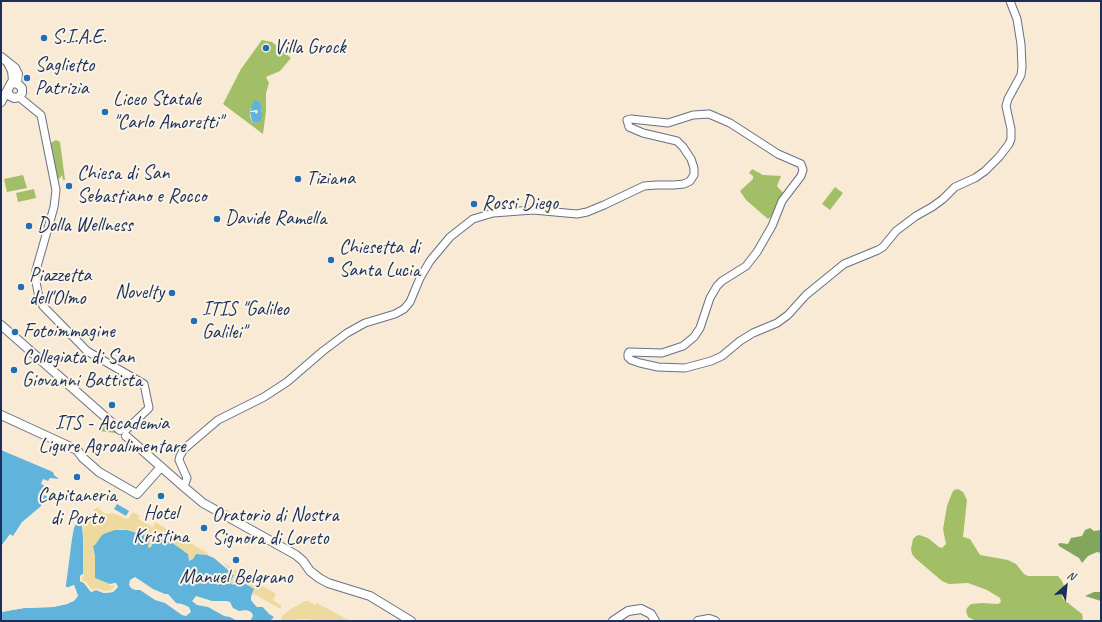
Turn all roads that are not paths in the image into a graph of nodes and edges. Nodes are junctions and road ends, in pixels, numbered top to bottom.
1 (1010, 1) edge
2 (1, 57) edge
3 (11, 89) junction
4 (19, 97) junction
5 (1, 102) edge
6 (1, 325) edge
7 (1, 414) edge
8 (124, 432) junction
9 (161, 467) junction
10 (184, 487) junction
11 (411, 621) edge
12 (613, 621) edge
13 (655, 621) edge
14 (698, 621) edge
15 (715, 621) edge

1 - 10 main road
2 - 3 main road
3 - 4 main road
3 - 4 main road
3 - 5 main road
4 - 8 main road
6 - 8 main road
7 - 9 main road
8 - 9 main road
9 - 10 main road
10 - 11 main road
12 - 13 main road
14 - 15 main road

